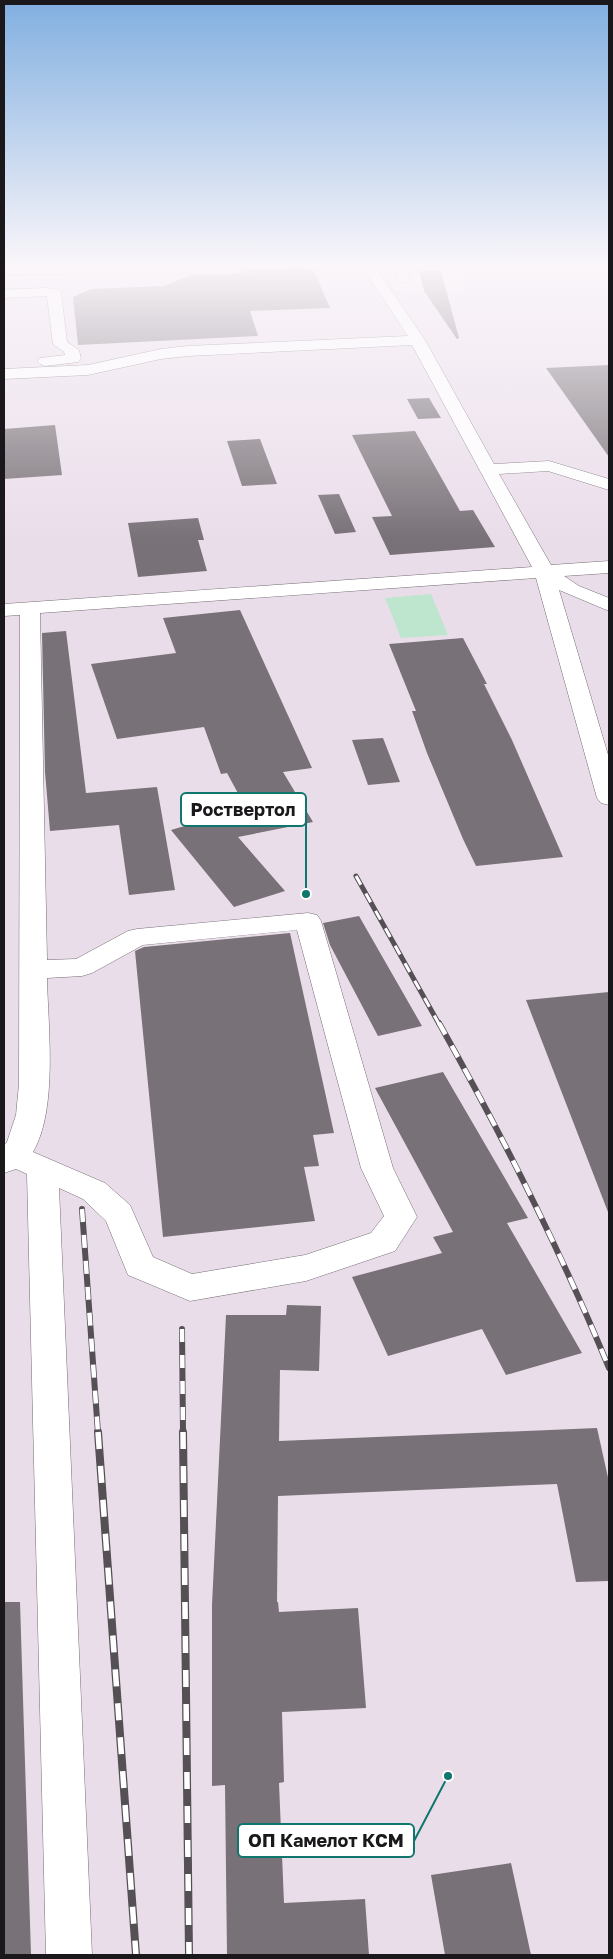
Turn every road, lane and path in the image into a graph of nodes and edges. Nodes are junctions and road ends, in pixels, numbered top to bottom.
1 (72, 355) edge
2 (155, 355) edge
3 (426, 355) edge
4 (4, 364) edge
5 (4, 374) edge
6 (488, 469) junction
7 (609, 484) edge
8 (609, 567) edge
9 (544, 571) junction
10 (609, 604) edge
11 (30, 608) junction
12 (4, 610) edge
13 (609, 798) edge
14 (33, 970) junction
15 (19, 1162) edge
16 (68, 1955) edge

1 - 4 lane
2 - 5 lane
3 - 6 lane
6 - 7 lane
6 - 9 lane
8 - 9 lane
9 - 10 lane
9 - 11 lane
9 - 13 lane
11 - 12 lane
11 - 14 lane
14 - 15 lane
14 - 15 lane
15 - 16 lane

